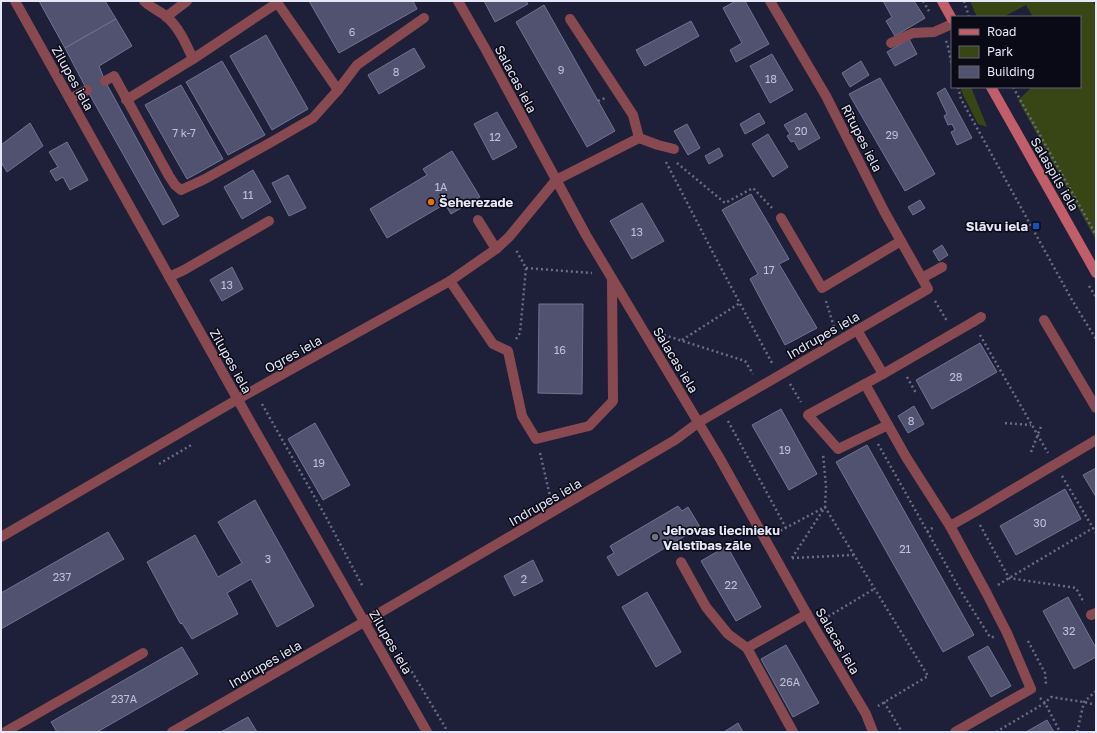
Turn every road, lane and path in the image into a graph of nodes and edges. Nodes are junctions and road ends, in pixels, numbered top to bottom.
1 (15, 1) edge
2 (144, 1) edge
3 (187, 1) edge
4 (458, 1) edge
5 (770, 1) edge
6 (942, 1) edge
7 (964, 1) edge
8 (277, 2) edge
9 (969, 16) edge
10 (166, 17) junction
11 (951, 17) edge
12 (424, 18) dead end
13 (570, 19) dead end
14 (951, 24) edge
15 (891, 43) dead end
16 (948, 45) dead end
17 (193, 59) junction
18 (951, 62) edge
19 (105, 81) dead end
20 (958, 88) edge
21 (992, 88) edge
22 (1014, 88) edge
23 (86, 90) dead end
24 (338, 90) junction
25 (70, 99) junction
26 (126, 100) junction
27 (639, 138) junction
28 (667, 147) junction
29 (556, 180) junction
30 (781, 218) joint
31 (478, 220) dead end
32 (269, 221) dead end
33 (1096, 235) edge
34 (510, 237) junction
35 (901, 241) junction
36 (496, 249) junction
37 (526, 268) junction
38 (942, 268) dead end
39 (1096, 273) edge
40 (169, 277) junction
41 (612, 278) junction
42 (922, 278) junction
43 (450, 281) junction
44 (822, 288) junction
45 (928, 289) junction
46 (740, 304) junction
47 (977, 320) joint
48 (1044, 320) dead end
49 (642, 328) junction
50 (858, 330) junction
51 (955, 333) junction
52 (1096, 339) edge
53 (682, 340) junction
54 (838, 341) junction
55 (508, 351) junction
56 (781, 374) junction
57 (883, 374) junction
58 (906, 377) dead end
59 (865, 384) junction
60 (760, 386) junction
61 (916, 392) dead end
62 (238, 399) junction
63 (262, 404) dead end
64 (1096, 408) edge
65 (722, 409) junction
66 (808, 415) junction
67 (699, 422) junction
68 (1005, 423) dead end
69 (1042, 424) dead end
70 (888, 425) junction
71 (1032, 425) junction
72 (872, 434) junction
73 (1038, 436) junction
74 (536, 439) junction
75 (1096, 440) edge
76 (831, 441) junction
77 (1032, 452) dead end
78 (1055, 464) junction
79 (825, 507) junction
80 (554, 512) junction
81 (973, 513) junction
82 (950, 526) junction
83 (786, 528) junction
84 (1093, 528) junction
85 (1096, 533) edge
86 (1, 537) edge
87 (766, 539) junction
88 (854, 555) junction
89 (681, 562) dead end
90 (1009, 578) junction
91 (363, 587) dead end
92 (874, 589) junction
93 (807, 614) junction
94 (1093, 614) edge
95 (364, 622) junction
96 (814, 625) junction
97 (1007, 633) junction
98 (747, 648) junction
99 (143, 653) dead end
100 (408, 666) dead end
101 (1031, 689) junction
102 (1096, 691) edge
103 (884, 702) junction
104 (1045, 702) junction
105 (1084, 702) junction
106 (1096, 705) edge
107 (866, 714) junction
108 (423, 731) edge
109 (5, 732) edge
110 (172, 732) edge
111 (448, 732) edge
112 (793, 732) edge
113 (873, 732) edge
114 (902, 732) edge
115 (955, 732) edge
116 (996, 732) edge
117 (1060, 732) edge
118 (1077, 732) edge

1 - 25 street, Zilupes iela
2 - 10 street
3 - 10 street
4 - 29 street, Salacas iela
5 - 35 street, Rītupes iela
6 - 11 street
7 - 9 path
8 - 17 street
8 - 24 street
10 - 17 street
12 - 24 street
13 - 27 street
14 - 15 street
16 - 18 path
17 - 26 street
19 - 26 street
20 - 52 path
21 - 39 street, Salaspils iela
22 - 33 path
23 - 25 street
24 - 26 street
25 - 40 street, Zilupes iela
27 - 28 street
27 - 29 street
28 - 30 path
28 - 46 path
29 - 34 street, Ogres iela
29 - 41 street, Salacas iela
30 - 44 street
31 - 36 street
32 - 40 street
34 - 36 street, Ogres iela
34 - 37 path
35 - 42 street, Rītupes iela
35 - 44 street
36 - 43 street, Ogres iela
37 - 41 path
37 - 55 path
38 - 42 street
40 - 62 street, Zilupes iela
41 - 49 street, Salacas iela
41 - 74 street
42 - 45 street, Rītupes iela
43 - 55 street
43 - 62 street, Ogres iela
44 - 54 path
45 - 50 street, Indrupes iela
45 - 51 path
46 - 53 path
46 - 56 path
47 - 51 street
47 - 71 path
48 - 64 street
49 - 53 path
49 - 67 street, Salacas iela
50 - 54 street, Indrupes iela
50 - 57 street
51 - 57 street
53 - 60 path
54 - 56 street, Indrupes iela
55 - 74 street
56 - 60 street, Indrupes iela
56 - 66 path
57 - 59 street
58 - 61 path
59 - 66 street
59 - 70 street
60 - 65 street, Indrupes iela
62 - 86 street, Ogres iela
62 - 95 street, Zilupes iela
63 - 91 path
65 - 67 street, Indrupes iela
65 - 83 path
66 - 76 street
67 - 80 street, Indrupes iela
67 - 87 street, Salacas iela
68 - 71 path
69 - 73 path
70 - 72 street
70 - 82 street
71 - 73 path
72 - 76 street
72 - 97 path
73 - 77 path
73 - 78 path
74 - 80 path
75 - 78 street
76 - 79 path
78 - 81 street
78 - 84 path
79 - 83 path
79 - 88 path
79 - 88 path
80 - 95 street, Indrupes iela
81 - 82 street
81 - 90 path
82 - 97 street
83 - 87 path
84 - 85 path
84 - 90 path
87 - 93 street, Salacas iela
88 - 92 path
89 - 98 street
90 - 94 path
92 - 96 path
92 - 103 path
93 - 96 street, Salacas iela
93 - 98 street
95 - 108 street, Zilupes iela
95 - 110 street, Indrupes iela
96 - 107 street, Salacas iela
97 - 101 street
98 - 112 street
99 - 109 street
100 - 111 path
101 - 104 path
101 - 115 street
102 - 105 path
103 - 107 path
103 - 114 path
104 - 105 path
104 - 116 path
104 - 117 path
105 - 106 path
105 - 118 path
107 - 113 street, Salacas iela

